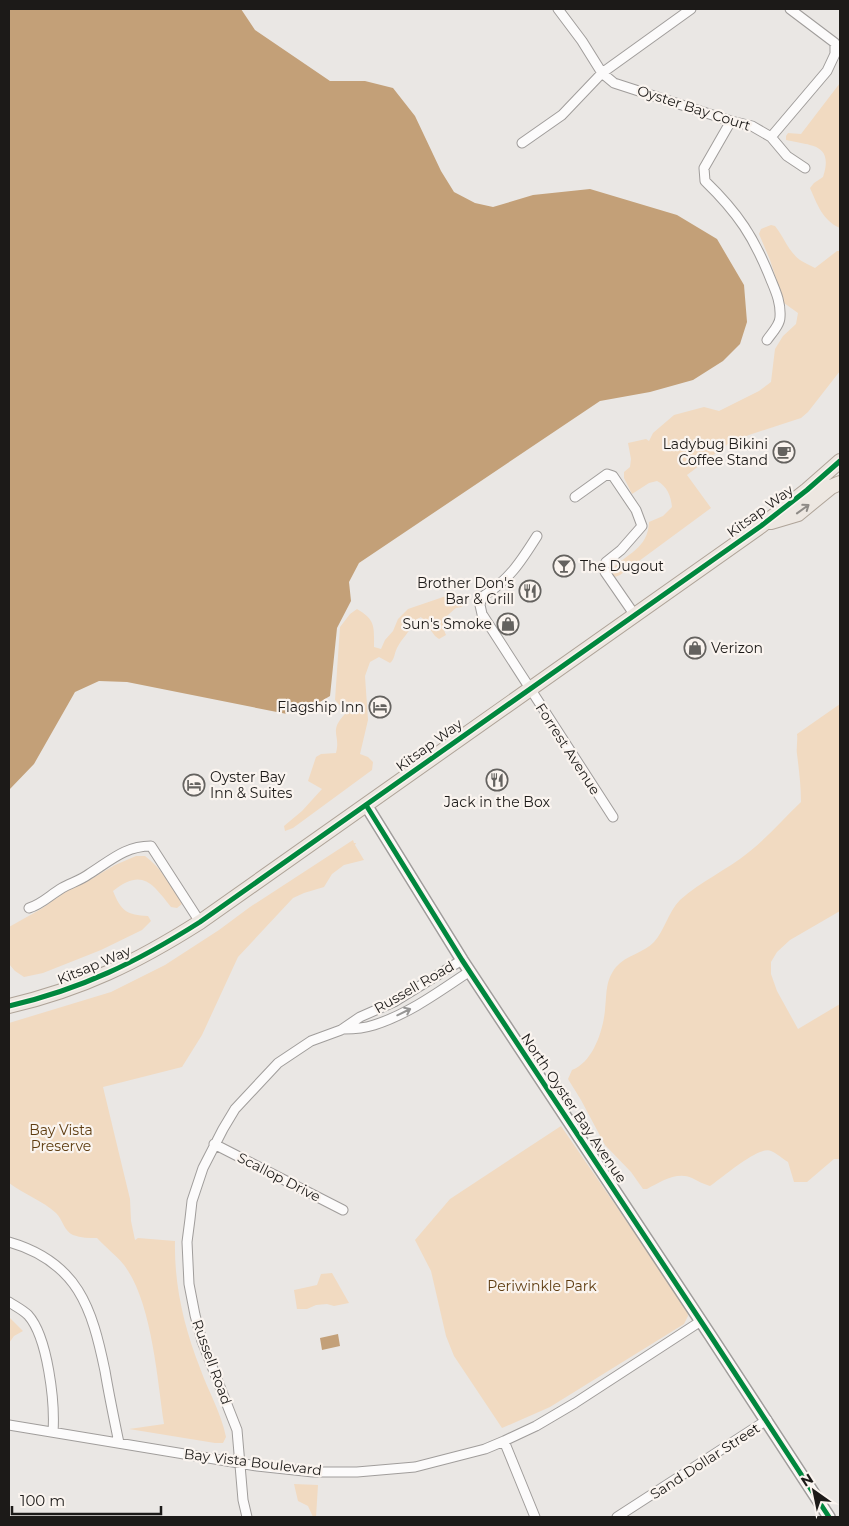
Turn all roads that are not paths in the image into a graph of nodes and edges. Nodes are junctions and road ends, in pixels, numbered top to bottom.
1 (558, 9) edge
2 (691, 9) edge
3 (790, 9) edge
4 (602, 73) junction
5 (731, 122) junction
6 (771, 137) junction
7 (522, 143) dead end
8 (805, 168) dead end
9 (767, 340) dead end
10 (840, 461) edge
11 (840, 483) edge
12 (575, 497) dead end
13 (760, 526) junction
14 (538, 536) dead end
15 (634, 614) junction
16 (529, 688) junction
17 (366, 805) junction
18 (613, 817) dead end
19 (29, 908) dead end
20 (200, 922) junction
21 (462, 960) junction
22 (470, 971) junction
23 (9, 1006) edge
24 (341, 1030) junction
25 (214, 1144) junction
26 (343, 1210) dead end
27 (9, 1242) edge
28 (9, 1302) edge
29 (701, 1321) junction
30 (767, 1420) junction
31 (9, 1425) edge
32 (53, 1432) junction
33 (504, 1442) junction
34 (119, 1443) junction
35 (240, 1462) junction
36 (248, 1517) edge
37 (534, 1517) edge
38 (618, 1517) edge
39 (829, 1517) edge

1 - 4 street
2 - 4 street
3 - 6 street
4 - 5 street, Oyster Bay Court
4 - 7 street
5 - 6 street, Oyster Bay Court
5 - 9 street
6 - 8 street, Oyster Bay Court
10 - 13 main road, Kitsap Way
13 -> 11 main road
12 - 15 street
13 - 15 main road, Kitsap Way
14 - 16 street, Forrest Avenue
15 - 16 main road, Kitsap Way
16 - 17 main road, Kitsap Way
16 - 18 street, Forrest Avenue
17 - 20 main road, Kitsap Way
17 - 21 street, North Oyster Bay Avenue
19 - 20 street
20 - 23 main road, Kitsap Way
21 - 22 street, North Oyster Bay Avenue
21 - 24 street, Russell Road
24 -> 22 street, Russell Road
22 - 29 street, North Oyster Bay Avenue
24 - 25 street, Russell Road
25 - 26 street, Scallop Drive
25 - 35 street, Russell Road
27 - 34 street
28 - 32 street
29 - 30 street, North Oyster Bay Avenue
29 - 33 street, Bay Vista Boulevard
30 - 38 street, Sand Dollar Street
30 - 39 street, North Oyster Bay Avenue
31 - 32 street, Bay Vista Boulevard
32 - 34 street, Bay Vista Boulevard
33 - 35 street, Bay Vista Boulevard
33 - 37 street
34 - 35 street, Bay Vista Boulevard
35 - 36 street, Russell Road

